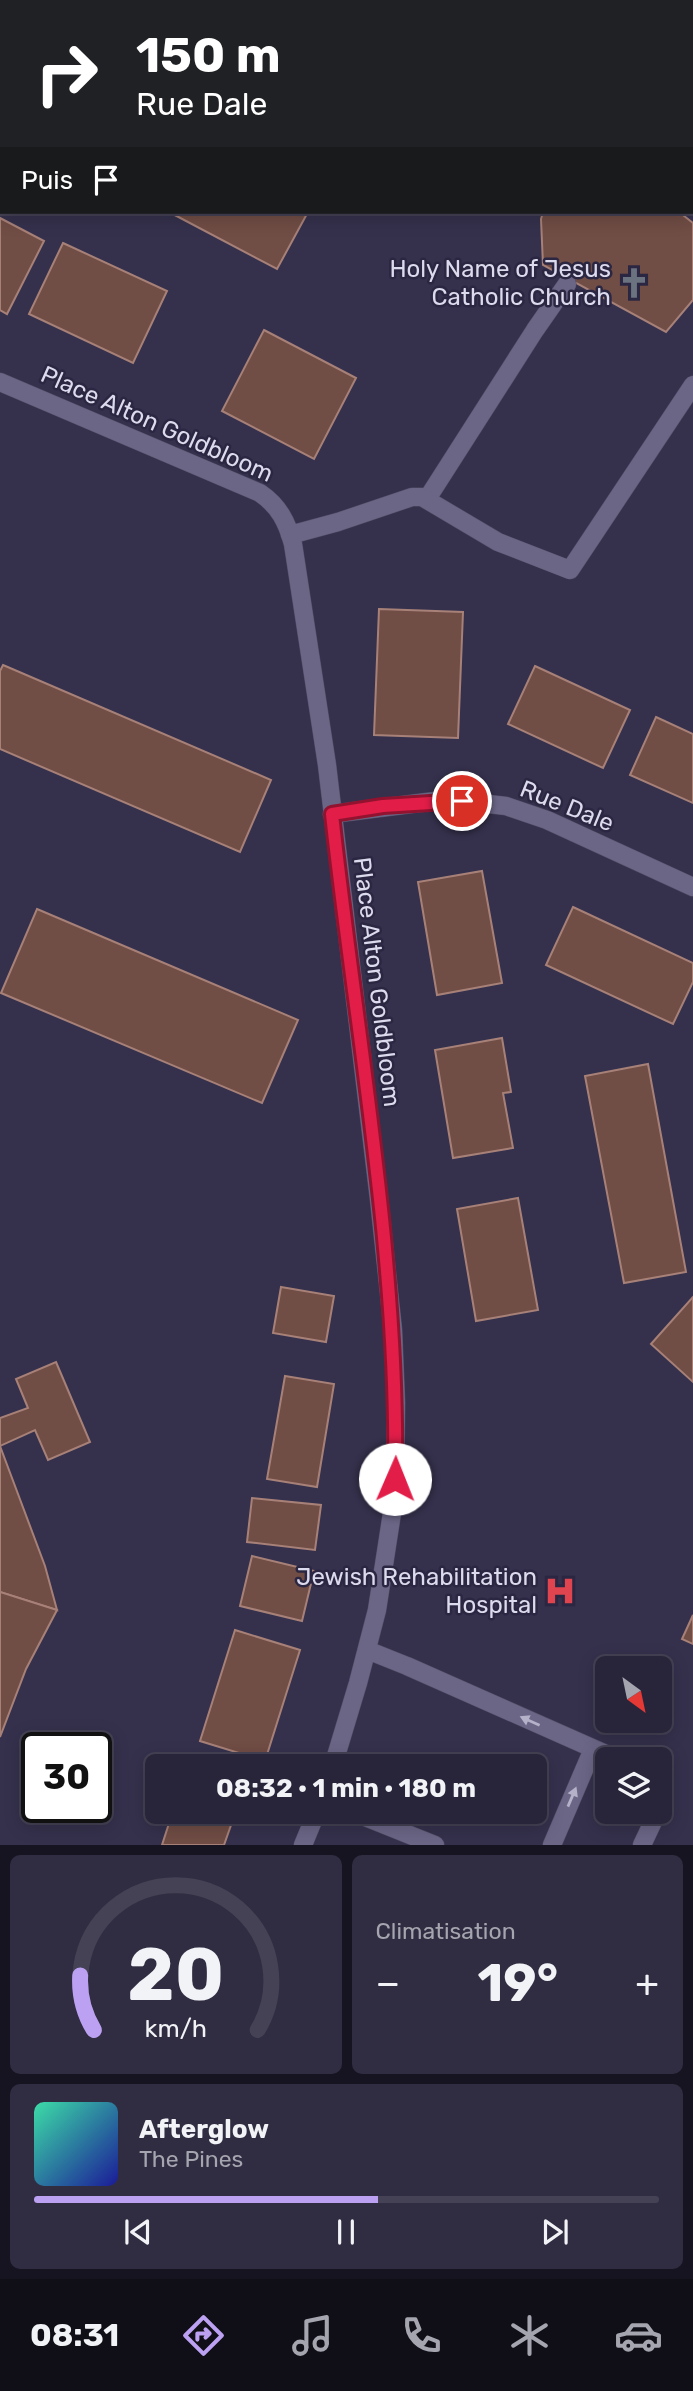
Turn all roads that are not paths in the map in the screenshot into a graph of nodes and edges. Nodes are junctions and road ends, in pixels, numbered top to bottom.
1 (567, 284) dead end
2 (0, 382) edge
3 (693, 385) edge
4 (427, 499) junction
5 (290, 535) junction
6 (332, 814) junction
7 (693, 887) edge
8 (367, 1650) junction
9 (593, 1749) joint
10 (336, 1754) edge
11 (312, 1824) edge
12 (382, 1824) edge
13 (652, 1824) edge
14 (303, 1845) edge
15 (435, 1845) edge
16 (552, 1845) edge
17 (642, 1845) edge

1 - 4 street
2 - 5 street, Place Alton Goldbloom
3 - 4 street
4 - 5 street
5 - 6 street, Place Alton Goldbloom
6 - 7 street, Rue Dale
6 - 8 street, Place Alton Goldbloom
9 -> 8 street
8 - 10 street, Place Alton Goldbloom
16 -> 9 street
11 - 14 street
12 - 15 street
13 - 17 street

